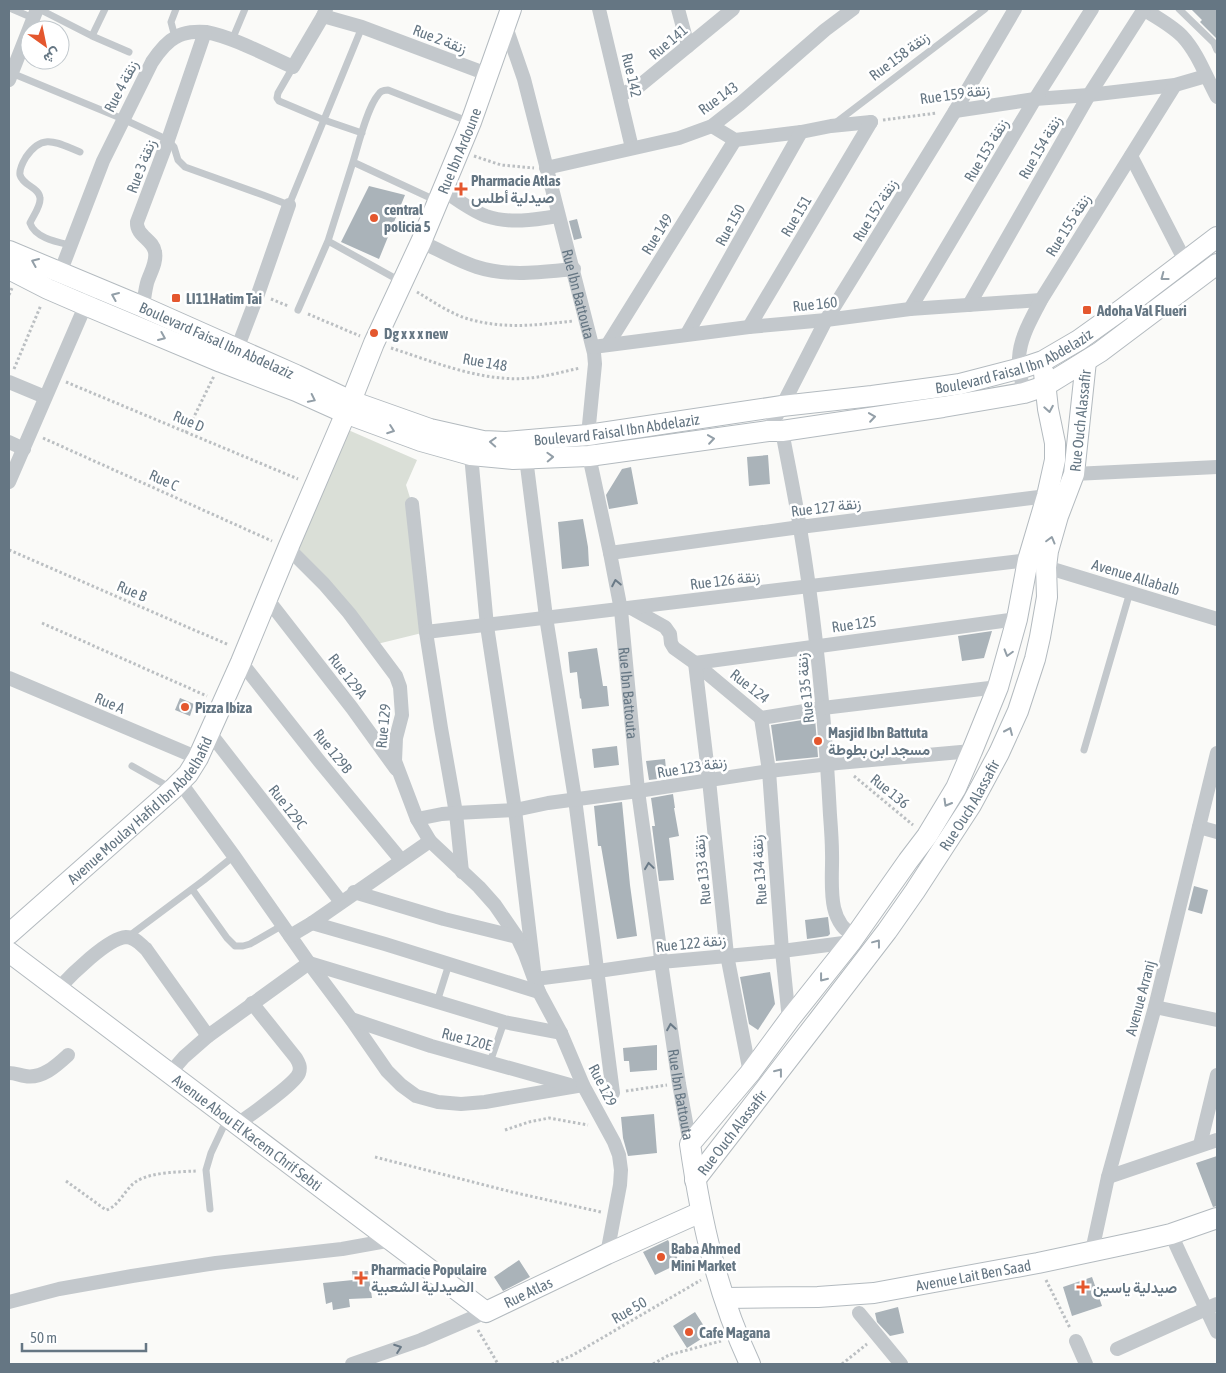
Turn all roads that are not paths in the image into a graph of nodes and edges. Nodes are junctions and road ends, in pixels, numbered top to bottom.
1 (12, 9) edge
2 (105, 9) edge
3 (176, 9) edge
4 (245, 9) edge
5 (599, 9) edge
6 (678, 9) edge
7 (733, 9) edge
8 (853, 9) edge
9 (985, 9) edge
10 (1015, 9) edge
11 (1092, 9) edge
12 (1144, 9) edge
13 (1179, 9) edge
14 (36, 12) edge
15 (324, 13) edge
16 (508, 16) edge
17 (362, 27) junction
18 (205, 32) junction
19 (92, 36) junction
20 (175, 37) junction
21 (232, 40) junction
22 (688, 46) junction
23 (1217, 50) edge
24 (129, 52) dead end
25 (293, 66) junction
26 (487, 74) junction
27 (10, 75) edge
28 (1206, 76) junction
29 (1175, 85) junction
30 (1216, 91) edge
31 (620, 95) junction
32 (1089, 95) junction
33 (1035, 99) junction
34 (954, 111) junction
35 (123, 119) junction
36 (324, 120) junction
37 (471, 122) junction
38 (712, 126) junction
39 (830, 126) junction
40 (802, 132) junction
41 (362, 133) junction
42 (168, 140) junction
43 (735, 140) junction
44 (632, 148) junction
45 (80, 152) dead end
46 (1131, 156) junction
47 (353, 162) junction
48 (546, 168) junction
49 (440, 195) junction
50 (289, 205) junction
51 (558, 216) junction
52 (1217, 237) edge
53 (328, 241) junction
54 (421, 242) junction
55 (70, 245) junction
56 (9, 251) edge
57 (1185, 262) junction
58 (1217, 264) edge
59 (9, 268) edge
60 (574, 270) junction
61 (54, 281) junction
62 (402, 282) junction
63 (93, 286) junction
64 (1041, 300) junction
65 (85, 305) junction
66 (969, 305) junction
67 (143, 307) junction
68 (910, 309) junction
69 (298, 310) road end
70 (826, 320) junction
71 (749, 327) junction
72 (687, 334) junction
73 (608, 344) junction
74 (593, 347) junction
75 (237, 349) junction
76 (1043, 361) junction
77 (1086, 361) junction
78 (1019, 369) junction
79 (11, 377) edge
80 (1045, 386) junction
81 (1024, 393) junction
82 (45, 397) junction
83 (782, 406) junction
84 (348, 407) junction
85 (775, 431) junction
86 (588, 435) junction
87 (9, 442) edge
88 (24, 449) junction
89 (471, 455) junction
90 (589, 456) junction
91 (526, 458) junction
92 (1217, 466) edge
93 (1074, 474) junction
94 (9, 482) edge
95 (1046, 496) junction
96 (412, 504) dead end
97 (800, 527) junction
98 (288, 548) junction
99 (610, 552) junction
100 (1037, 564) junction
101 (808, 586) junction
102 (1130, 592) junction
103 (268, 600) junction
104 (626, 609) junction
105 (546, 617) junction
106 (1017, 619) junction
107 (1217, 619) edge
108 (487, 626) junction
109 (426, 632) junction
110 (817, 646) junction
111 (244, 657) junction
112 (695, 663) junction
113 (9, 678) edge
114 (998, 687) junction
115 (823, 708) junction
116 (761, 718) junction
117 (210, 733) junction
118 (1084, 750) dead end
119 (972, 751) junction
120 (1217, 752) edge
121 (198, 758) junction
122 (833, 764) junction
123 (132, 766) dead end
124 (769, 771) junction
125 (399, 774) junction
126 (710, 780) junction
127 (177, 786) junction
128 (638, 791) junction
129 (575, 799) junction
130 (515, 810) junction
131 (456, 813) junction
132 (417, 819) junction
133 (1199, 827) junction
134 (1217, 832) edge
135 (430, 841) junction
136 (234, 856) junction
137 (401, 860) junction
138 (462, 872) junction
139 (192, 889) junction
140 (354, 892) junction
141 (341, 902) junction
142 (312, 923) junction
143 (286, 930) junction
144 (9, 934) edge
145 (128, 937) junction
146 (517, 937) junction
147 (853, 939) junction
148 (782, 951) junction
149 (9, 952) edge
150 (727, 955) junction
151 (660, 962) junction
152 (309, 963) junction
153 (449, 964) junction
154 (598, 971) junction
155 (537, 985) junction
156 (58, 989) junction
157 (437, 1002) junction
158 (252, 1003) junction
159 (1155, 1006) junction
160 (351, 1019) junction
161 (790, 1020) junction
162 (1217, 1020) edge
163 (504, 1022) junction
164 (561, 1033) junction
165 (208, 1036) junction
166 (68, 1055) dead end
167 (490, 1062) junction
168 (750, 1072) junction
169 (9, 1073) edge
170 (170, 1073) junction
171 (1217, 1075) edge
172 (579, 1086) junction
173 (613, 1093) road end
174 (233, 1120) junction
175 (1217, 1140) edge
176 (690, 1144) junction
177 (1200, 1145) junction
178 (1108, 1177) junction
179 (695, 1180) junction
180 (210, 1210) dead end
181 (701, 1212) junction
182 (1217, 1218) edge
183 (1172, 1234) junction
184 (392, 1240) junction
185 (1092, 1251) junction
186 (607, 1254) junction
187 (725, 1298) junction
188 (9, 1302) edge
189 (1211, 1306) edge
190 (859, 1313) dead end
191 (479, 1315) junction
192 (1217, 1332) edge
193 (1076, 1341) road end
194 (1117, 1349) dead end
195 (352, 1364) edge
196 (750, 1364) edge
197 (901, 1364) edge
198 (1086, 1364) edge

1 - 14 lane
2 - 19 lane
3 - 20 lane
4 - 21 lane
5 - 31 street, Rue 142
6 - 22 street
7 - 22 street, Rue 141
8 - 38 street, Rue 143
9 - 39 lane, Rue 158 زنقة
10 - 34 street, Rue 152 زنقة
11 - 33 street, Rue 153 زنقة
12 - 28 street
12 - 32 street, Rue 154 زنقة
13 - 23 lane
14 - 19 lane
14 - 27 street
15 - 17 street, Rue 2 زنقة
15 - 25 street
16 - 26 street, Rue Ibn Ardoune
16 - 48 street, Rue Ibn Battouta
17 - 26 street, Rue 2 زنقة
17 - 36 lane
18 - 20 street
18 - 21 street
18 - 42 street, Rue 3 زنقة
19 - 24 lane
20 - 35 street, Rue 4 زنقة
21 - 25 street
22 - 31 street, Rue 141
25 - 36 lane
26 - 37 street, Rue Ibn Ardoune
27 - 35 lane
28 - 29 street, Rue 159 زنقة
28 - 30 street
29 - 32 street, Rue 159 زنقة
29 - 46 street, Rue 155 زنقة
31 - 44 street, Rue 142
32 - 33 street, Rue 159 زنقة
32 - 66 street, Rue 154 زنقة
33 - 34 street, Rue 159 زنقة
33 - 68 street, Rue 153 زنقة
34 - 70 street, Rue 152 زنقة
35 - 42 lane
35 - 55 street, Rue 4 زنقة
36 - 41 lane
36 - 50 lane
37 - 41 lane
37 - 49 street, Rue Ibn Ardoune
38 - 43 street
38 - 44 street, Rue 143
39 - 40 street
39 - 71 street, Rue 151
40 - 43 street
40 - 72 street, Rue 150
41 - 47 lane
42 - 50 lane
42 - 67 street, Rue 3 زنقة
43 - 73 street, Rue 149
44 - 48 street, Rue 143
45 - 55 lane
46 - 57 street
46 - 64 street, Rue 155 زنقة
47 - 49 lane
47 - 53 lane
48 - 51 street, Rue Ibn Battouta
49 - 51 street
49 - 54 street, Rue Ibn Ardoune
50 - 75 street
51 - 60 street, Rue Ibn Battouta
52 - 57 street, Boulevard Faisal Ibn Abdelaziz
53 - 62 lane
53 - 69 lane
54 - 60 street
54 - 62 street, Rue Ibn Ardoune
55 - 61 street, Rue 4 زنقة
61 -> 56 street, Boulevard Faisal Ibn Abdelaziz
57 -> 76 street, Boulevard Faisal Ibn Abdelaziz
58 - 77 street, Boulevard Faisal Ibn Abdelaziz
59 - 61 street, Boulevard Faisal Ibn Abdelaziz
60 - 74 street, Rue Ibn Battouta
61 - 63 street, Boulevard Faisal Ibn Abdelaziz
61 - 65 street, Boulevard Faisal Ibn Abdelaziz
62 - 84 street, Rue Ibn Ardoune
63 - 65 street
67 -> 63 street, Boulevard Faisal Ibn Abdelaziz
64 - 66 street, Rue 160
64 - 78 street, Rue 155 زنقة
65 - 82 street
65 -> 84 street, Boulevard Faisal Ibn Abdelaziz
66 - 68 street, Rue 160
67 - 75 street, Boulevard Faisal Ibn Abdelaziz
68 - 70 street, Rue 160
70 - 71 street, Rue 160
70 - 83 street, Rue 152 زنقة
71 - 72 street, Rue 160
72 - 73 street, Rue 160
73 - 74 street, Rue 160
74 - 86 street, Rue Ibn Battouta
75 - 84 street, Boulevard Faisal Ibn Abdelaziz
76 - 78 street, Boulevard Faisal Ibn Abdelaziz
76 - 80 street, Rue Ouch Alassafir
77 - 80 street, Boulevard Faisal Ibn Abdelaziz
77 - 93 street, Rue Ouch Alassafir
78 - 81 street, Rue 155 زنقة
78 - 83 street, Boulevard Faisal Ibn Abdelaziz
79 - 82 street
80 - 81 street, Boulevard Faisal Ibn Abdelaziz
80 -> 95 street, Rue Ouch Alassafir
85 -> 81 street, Boulevard Faisal Ibn Abdelaziz
82 - 88 street
83 - 85 street, Rue 152 زنقة
83 - 86 street, Boulevard Faisal Ibn Abdelaziz
86 -> 84 street, Boulevard Faisal Ibn Abdelaziz
84 -> 89 street, Boulevard Faisal Ibn Abdelaziz
84 - 98 street, Avenue Moulay Hafid Ibn Abdelhafid
90 -> 85 street, Boulevard Faisal Ibn Abdelaziz
85 - 97 street, Rue 135 زنقة
86 - 90 street, Rue Ibn Battouta
87 - 88 street
88 - 94 street
89 - 91 street, Boulevard Faisal Ibn Abdelaziz
89 - 108 street
91 -> 90 street, Boulevard Faisal Ibn Abdelaziz
90 - 99 street, Rue Ibn Battouta
91 - 105 street
92 - 93 street
100 -> 93 street, Rue Ouch Alassafir
95 - 97 street, Rue 127 زنقة
95 - 100 street, Rue Ouch Alassafir
96 - 109 street
97 - 99 street, Rue 127 زنقة
97 - 101 street, Rue 135 زنقة
98 - 103 street, Avenue Moulay Hafid Ibn Abdelhafid
98 - 125 street, Rue 129
104 -> 99 street, Rue Ibn Battouta
100 - 101 street, Rue 126 زنقة
100 - 102 street, Avenue Allabalb
100 - 106 street, Rue Ouch Alassafir
179 -> 100 street, Rue Ouch Alassafir
101 - 104 street, Rue 126 زنقة
101 - 110 street, Rue 135 زنقة
102 - 107 street, Avenue Allabalb
102 - 118 lane
103 - 111 street, Avenue Moulay Hafid Ibn Abdelhafid
103 - 125 street, Rue 129A
104 - 105 street, Rue 126 زنقة
104 - 112 street, Rue 124
104 - 128 street, Rue Ibn Battouta
105 - 108 street, Rue 126 زنقة
105 - 129 street
106 - 110 street, Rue 125
106 -> 114 street, Rue Ouch Alassafir
108 - 109 street, Rue 126 زنقة
108 - 130 street
109 - 131 street
110 - 112 street, Rue 125
110 - 115 street, Rue 135 زنقة
111 - 117 street, Avenue Moulay Hafid Ibn Abdelhafid
111 - 137 street, Rue 129B
112 - 116 street, Rue 124
112 - 126 street, Rue 133 زنقة
113 - 121 street, Rue A
114 - 115 street, Rue 124
114 - 119 street, Rue Ouch Alassafir
115 - 116 street, Rue 124
115 - 122 street, Rue 135 زنقة
116 - 124 street, Rue 134 زنقة
117 - 121 street, Avenue Moulay Hafid Ibn Abdelhafid
117 - 141 street, Rue 129C
119 - 122 street, Rue 123 زنقة
119 -> 147 street, Rue Ouch Alassafir
120 - 133 street, Avenue Arranj
121 - 127 street, Avenue Moulay Hafid Ibn Abdelhafid
122 - 124 street, Rue 123 زنقة
122 - 147 street, Rue 135 زنقة
123 - 127 lane
124 - 126 street, Rue 123 زنقة
124 - 148 street, Rue 134 زنقة
125 - 132 street, Rue 129
126 - 128 street, Rue 123 زنقة
126 - 150 street, Rue 133 زنقة
127 - 136 street
127 - 144 street, Avenue Moulay Hafid Ibn Abdelhafid
128 - 129 street, Rue 123 زنقة
151 -> 128 street, Rue Ibn Battouta
129 - 130 street, Rue 123 زنقة
129 - 154 street
130 - 131 street, Rue 123 زنقة
130 - 155 street
131 - 132 street, Rue 123 زنقة
131 - 138 street
132 - 135 street, Rue 129
133 - 134 street
133 - 159 street, Avenue Arranj
135 - 137 street
135 - 138 street, Rue 129
136 - 139 lane
136 - 143 street
137 - 140 street
138 - 146 street, Rue 129
139 - 143 lane
139 - 145 lane
140 - 141 street
140 - 146 street
141 - 142 street
142 - 143 street
142 - 153 street
143 - 152 street
145 - 156 street
145 - 165 street
146 - 155 street, Rue 129
147 - 148 street, Rue 122 زنقة
147 -> 161 street, Rue Ouch Alassafir
148 - 150 street, Rue 122 زنقة
148 - 161 street, Rue 134 زنقة
149 - 156 street, Avenue Abou El Kacem Chrif Sebti
150 - 151 street, Rue 122 زنقة
150 - 168 street, Rue 133 زنقة
151 - 154 street, Rue 122 زنقة
176 -> 151 street, Rue Ibn Battouta
152 - 157 street
152 - 158 street
152 - 160 street
153 - 155 street
153 - 157 lane
154 - 155 street, Rue 122 زنقة
154 - 173 street
155 - 164 street, Rue 129
156 - 170 street, Avenue Abou El Kacem Chrif Sebti
157 - 163 street
158 - 165 street
158 - 174 street
159 - 162 street
159 - 178 street, Avenue Arranj
160 - 167 street, Rue 120E
160 - 172 street
161 - 168 street, Rue Ouch Alassafir
163 - 164 street
163 - 167 lane
164 - 172 street, Rue 129
165 - 170 street
166 - 169 street
167 - 172 street, Rue 120E
168 - 176 street, Rue Ouch Alassafir
170 - 174 street, Avenue Abou El Kacem Chrif Sebti
171 - 177 street
172 - 186 street, Rue 129
174 - 180 lane
174 - 184 street, Avenue Abou El Kacem Chrif Sebti
175 - 177 street
176 - 179 street, Rue Ibn Battouta
177 - 178 street
178 - 185 street, Avenue Arranj
179 - 181 street, Rue Ibn Battouta
181 - 186 street, Rue Atlas
181 - 187 street, Rue Ibn Battouta
182 - 183 street, Avenue Lait Ben Saad
183 - 185 street, Avenue Lait Ben Saad
183 - 189 street
184 - 188 street
184 - 191 street, Avenue Abou El Kacem Chrif Sebti
185 - 187 street, Avenue Lait Ben Saad
186 - 191 street, Rue Atlas
187 - 196 street, Rue Ibn Battouta
189 - 192 street
189 - 194 street
190 - 197 street
195 -> 191 street, Rue Atlas
193 - 198 street

